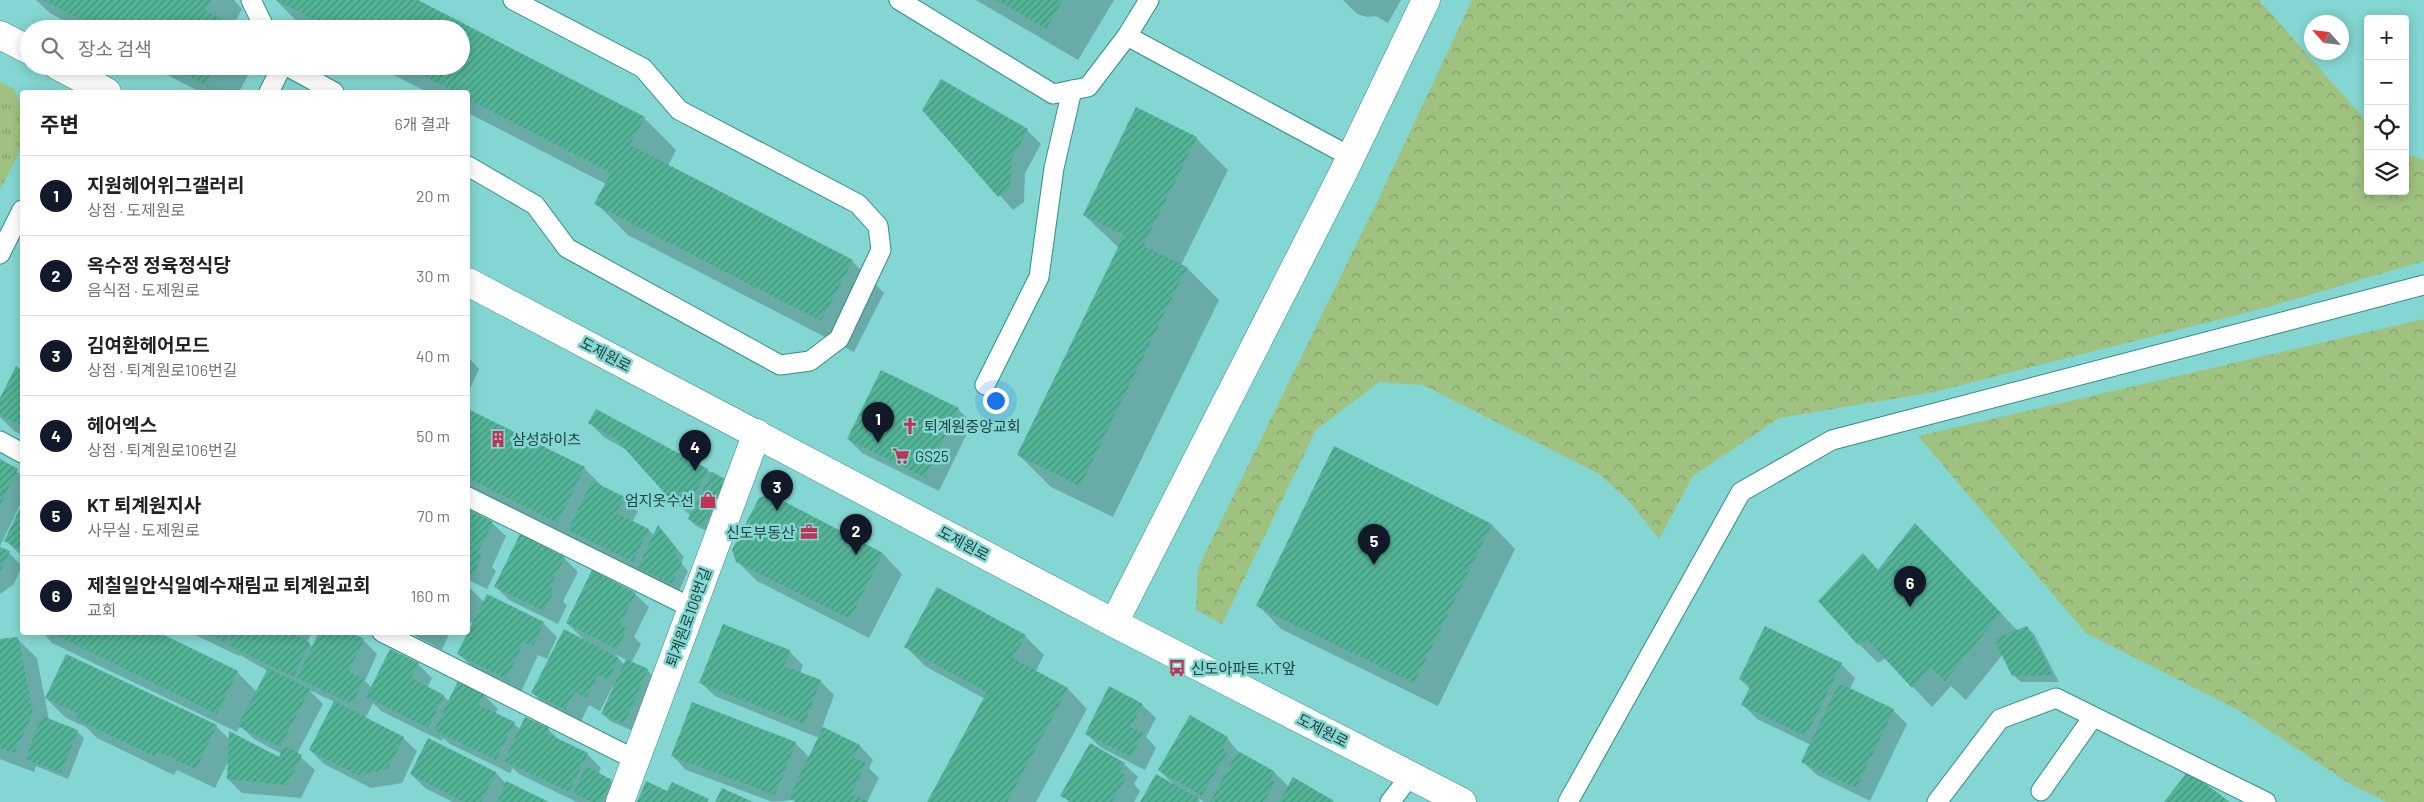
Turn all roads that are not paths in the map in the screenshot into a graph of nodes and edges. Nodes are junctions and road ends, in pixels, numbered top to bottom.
1 (251, 0) edge
2 (513, 0) edge
3 (898, 0) edge
4 (1149, 0) edge
5 (1426, 0) edge
6 (260, 20) edge
7 (0, 35) edge
8 (1127, 36) junction
9 (20, 45) edge
10 (71, 75) edge
11 (278, 75) edge
12 (297, 75) edge
13 (311, 87) edge
14 (92, 89) edge
15 (270, 90) edge
16 (325, 90) edge
17 (1072, 90) junction
18 (1351, 157) junction
19 (470, 167) edge
20 (20, 214) edge
21 (0, 254) edge
22 (470, 283) edge
23 (2424, 285) edge
24 (985, 385) dead end
25 (756, 433) junction
26 (0, 441) edge
27 (20, 452) edge
28 (470, 497) edge
29 (692, 608) junction
30 (1114, 623) junction
31 (388, 635) edge
32 (2093, 717) junction
33 (636, 760) junction
34 (1410, 775) junction
35 (2041, 791) dead end
36 (620, 802) edge
37 (1390, 802) edge
38 (1462, 802) edge
39 (1568, 802) edge
40 (1937, 802) edge
41 (2266, 802) edge

1 - 6 lane
2 - 19 lane
3 - 17 lane
4 - 8 lane
5 - 18 street
7 - 9 street
8 - 17 lane
8 - 18 lane
10 - 14 street
11 - 15 lane
12 - 13 lane
13 - 16 lane
17 - 24 lane
18 - 30 street
20 - 21 lane
22 - 25 street, 도제원로
23 - 39 lane
25 - 29 street, 퇴계원로106번길
25 - 30 street, 도제원로
26 - 27 lane
28 - 29 lane
29 - 33 street, 퇴계원로106번길
30 - 34 street, 도제원로
31 - 33 lane
32 - 35 lane
32 - 40 lane
32 - 41 lane
33 - 36 street, 퇴계원로106번길
34 - 37 lane
34 - 38 street, 도제원로

